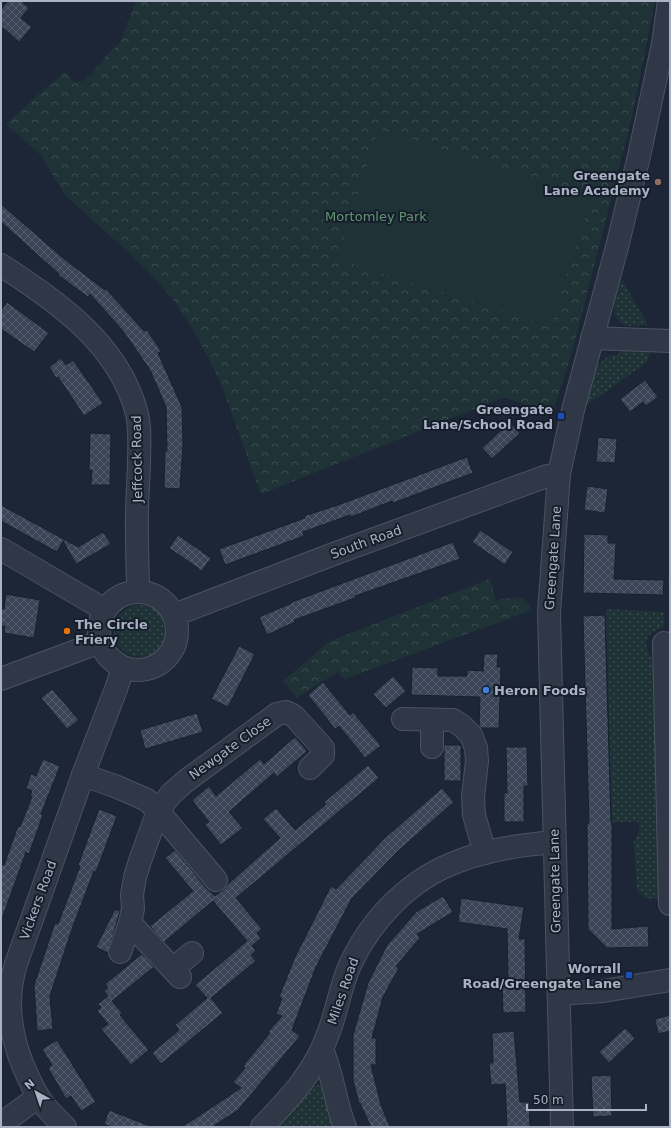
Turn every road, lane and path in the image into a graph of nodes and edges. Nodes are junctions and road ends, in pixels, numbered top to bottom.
1 (669, 1) edge
2 (1, 264) edge
3 (592, 338) junction
4 (670, 341) edge
5 (559, 474) junction
6 (1, 549) edge
7 (138, 592) junction
8 (105, 610) junction
9 (174, 615) junction
10 (100, 642) junction
11 (664, 643) dead end
12 (123, 668) junction
13 (1, 679) edge
14 (403, 719) dead end
15 (432, 720) junction
16 (668, 739) edge
17 (432, 747) dead end
18 (310, 768) dead end
19 (83, 775) junction
20 (158, 811) junction
21 (554, 842) junction
22 (485, 853) junction
23 (216, 880) dead end
24 (670, 904) edge
25 (130, 923) junction
26 (120, 952) dead end
27 (192, 952) dead end
28 (670, 980) edge
29 (559, 994) junction
30 (322, 1050) junction
31 (38, 1097) junction
32 (1, 1124) edge
33 (65, 1127) edge
34 (262, 1127) edge
35 (345, 1127) edge
36 (562, 1127) edge

1 - 3 street, Greengate Lane
2 - 7 street, Jeffcock Road
3 - 4 street
3 - 5 street, Greengate Lane
5 - 9 street, South Road
5 - 21 street, Greengate Lane
6 - 8 street
7 - 8 street
7 - 9 street
8 - 10 street
9 - 12 street
10 - 12 street
10 - 13 street
11 - 16 street
12 - 19 street, Vickers Road
14 - 15 street
15 - 17 street
15 - 22 street
16 - 24 street
18 - 20 street, Newgate Close
19 - 20 street
19 - 31 street, Vickers Road
20 - 23 street
20 - 25 street, Newgate Close
21 - 22 street, Miles Road
21 - 29 street, Greengate Lane
22 - 30 street, Miles Road
25 - 26 street, Newgate Close
25 - 27 street
28 - 29 street
29 - 36 street, Greengate Lane
30 - 34 street, Miles Road
30 - 35 street
31 - 32 street
31 - 33 street, Vickers Road

